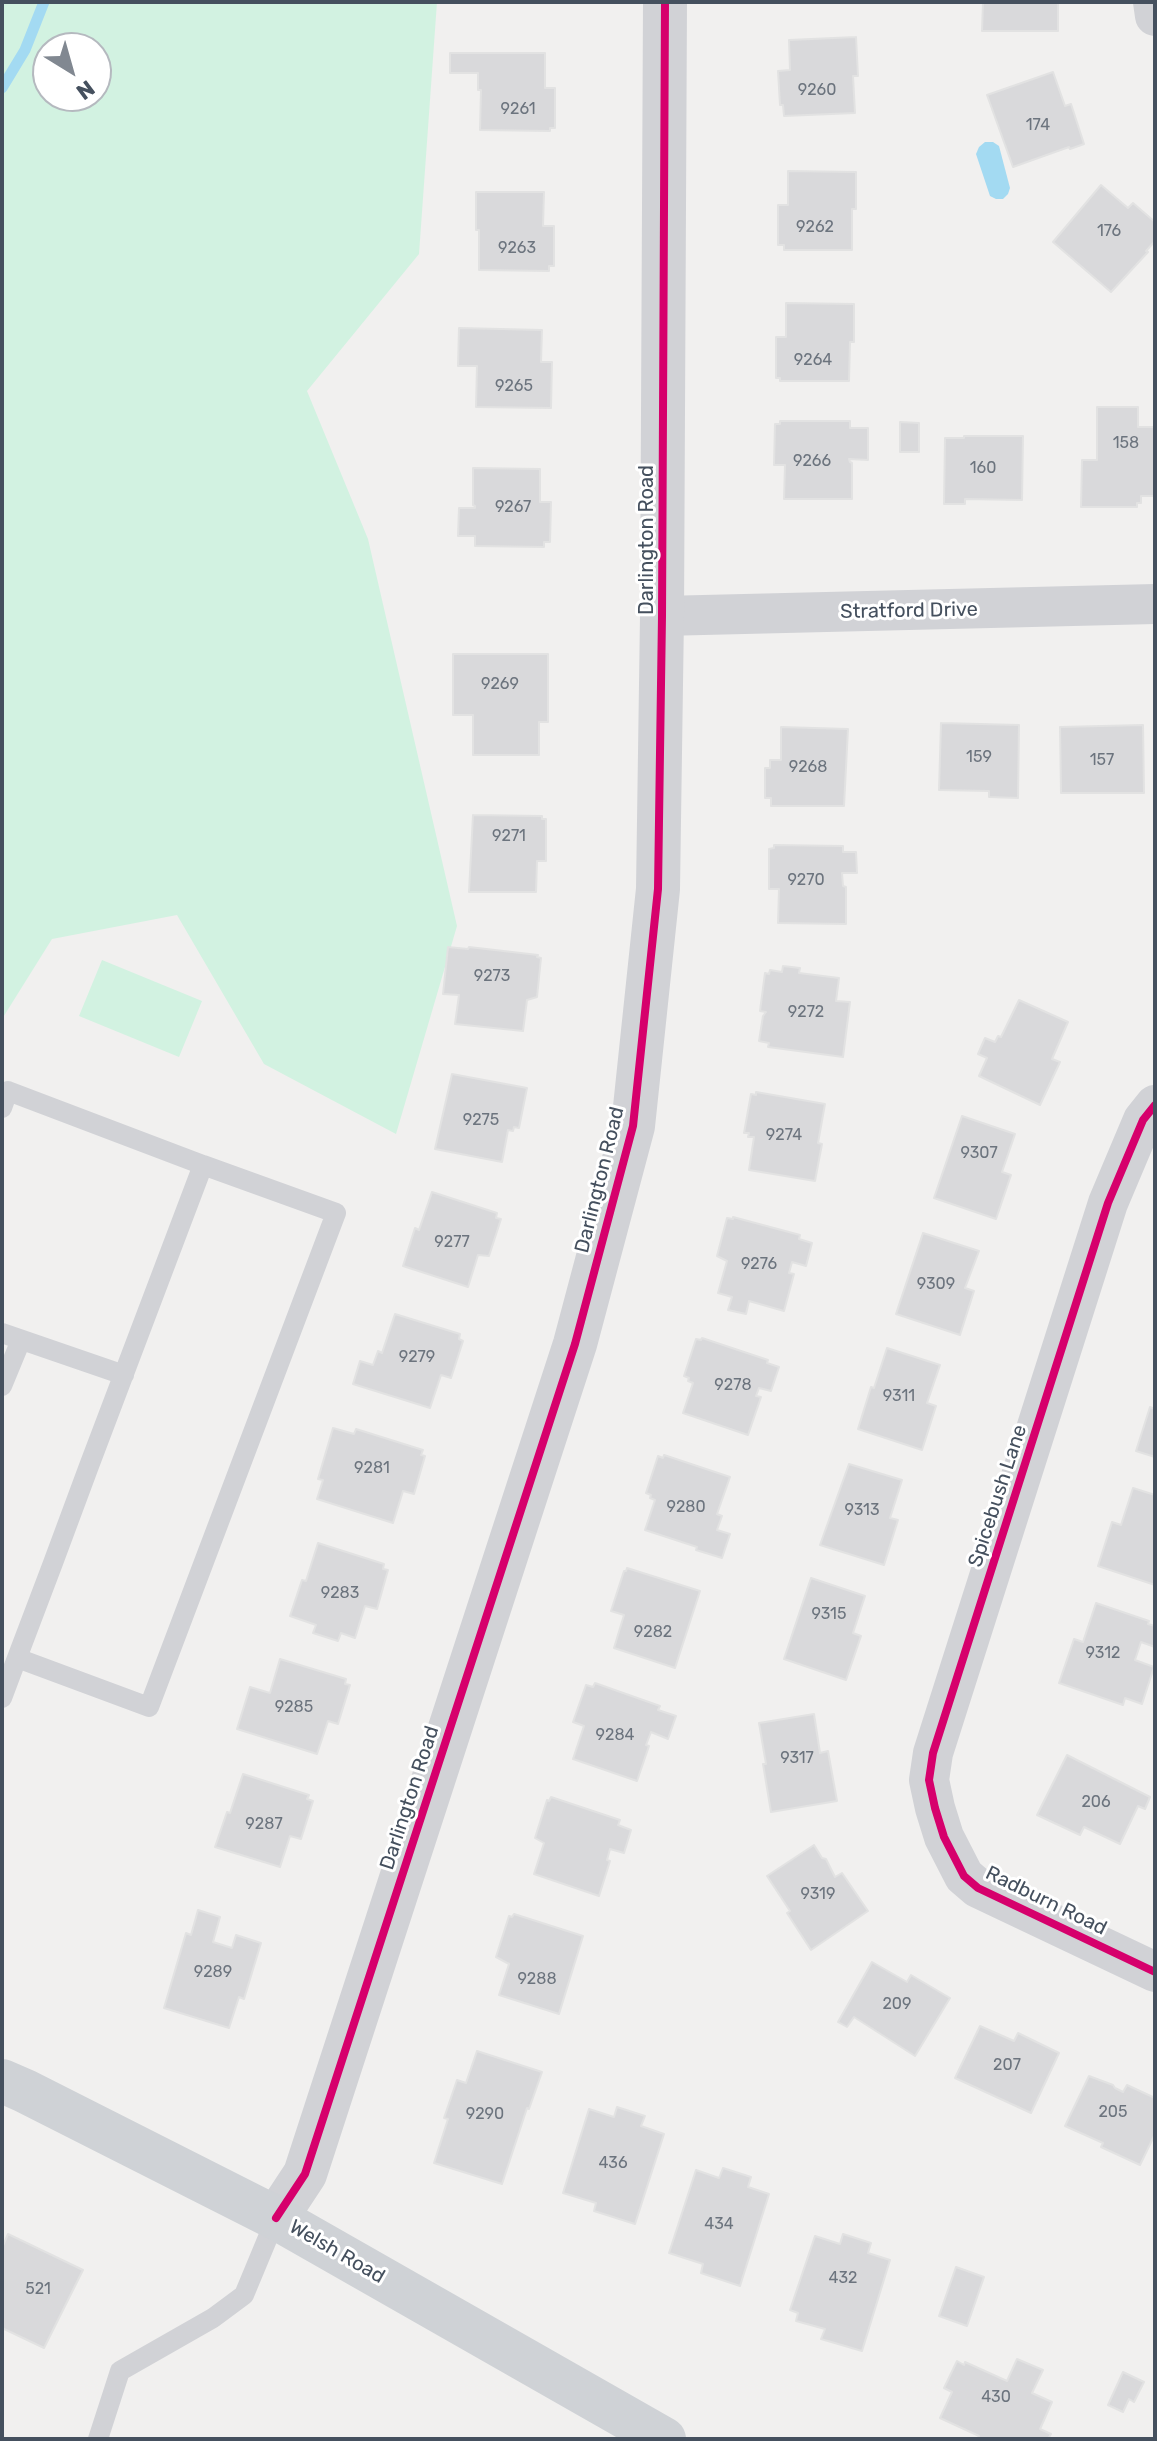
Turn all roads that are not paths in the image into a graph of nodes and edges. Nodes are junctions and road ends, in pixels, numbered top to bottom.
1 (665, 2) edge
2 (1153, 2) edge
3 (1155, 16) edge
4 (1155, 604) edge
5 (662, 616) junction
6 (1155, 1105) edge
7 (2, 1108) edge
8 (203, 1165) junction
9 (11, 1337) edge
10 (124, 1375) junction
11 (2, 1386) edge
12 (17, 1658) junction
13 (2, 1698) edge
14 (944, 1837) joint
15 (1155, 1972) edge
16 (2, 2081) edge
17 (276, 2218) junction
18 (98, 2439) edge
19 (664, 2439) edge

1 - 5 street, Darlington Road
2 - 3 street
4 - 5 street, Stratford Drive
5 - 17 street, Darlington Road
6 - 14 street, Spicebush Lane
7 - 8 lane
8 - 10 lane
8 - 12 lane
9 - 10 lane
9 - 11 lane
10 - 12 lane
12 - 13 lane
14 - 15 street, Radburn Road
16 - 17 main road, Welsh Road
17 - 18 lane
17 - 19 main road, Welsh Road

